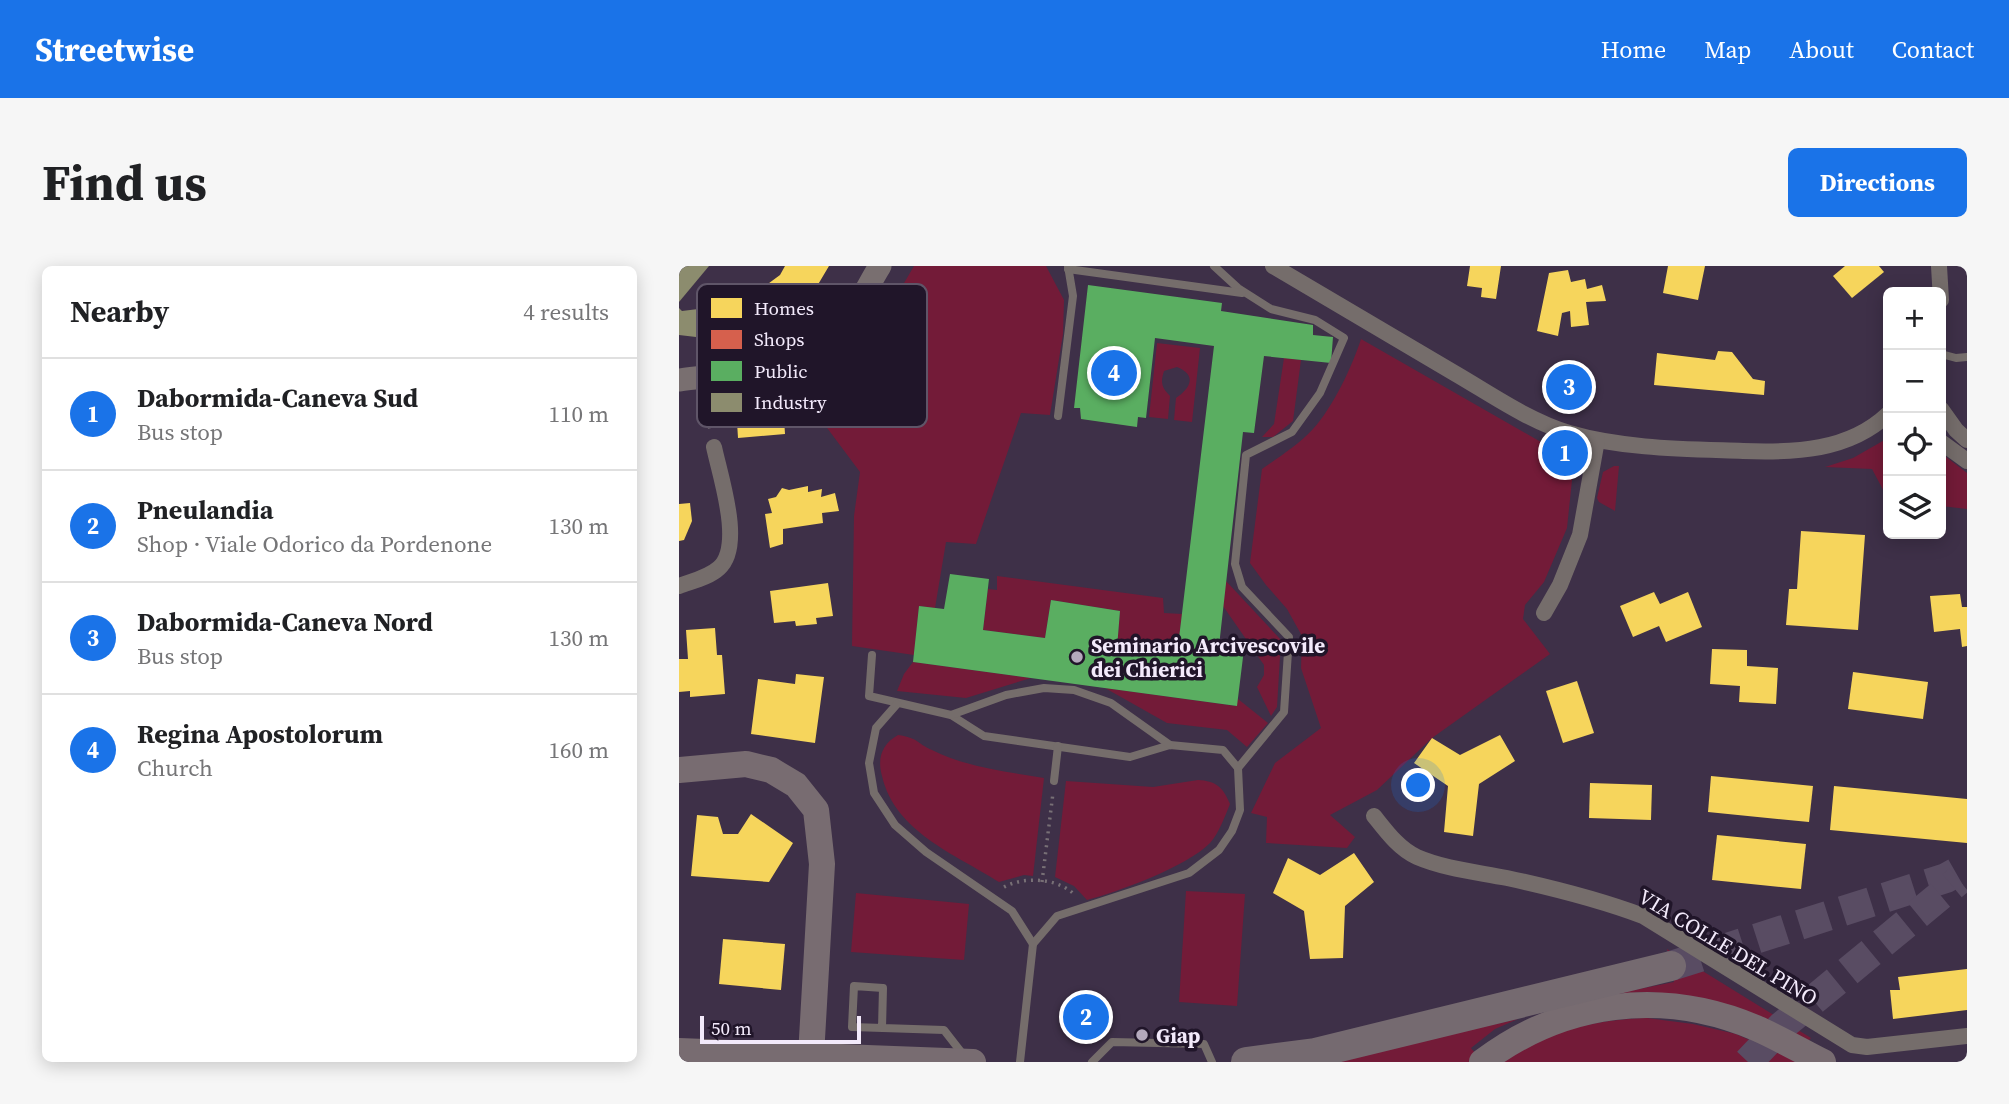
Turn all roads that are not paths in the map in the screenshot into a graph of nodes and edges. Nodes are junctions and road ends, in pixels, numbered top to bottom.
1 (880, 266) edge
2 (1214, 266) edge
3 (1273, 266) edge
4 (1939, 266) edge
5 (1068, 267) edge
6 (869, 284) edge
7 (1940, 287) edge
8 (1248, 294) junction
9 (1946, 355) edge
10 (1967, 357) edge
11 (1944, 413) edge
12 (1058, 416) dead end
13 (1883, 418) edge
14 (1597, 440) junction
15 (1967, 440) edge
16 (1946, 446) edge
17 (714, 447) road end
18 (1967, 461) edge
19 (679, 586) edge
20 (1544, 613) dead end
21 (872, 655) dead end
22 (897, 704) junction
23 (951, 715) junction
24 (1171, 745) junction
25 (1058, 747) junction
26 (1238, 768) junction
27 (679, 770) edge
28 (1054, 781) road end
29 (1374, 816) dead end
30 (1033, 943) junction
31 (1671, 966) tunnel mouth
32 (882, 1028) junction
33 (1967, 1035) edge
34 (679, 1051) edge
35 (811, 1056) junction
36 (971, 1062) edge
37 (1020, 1062) edge
38 (1092, 1062) edge
39 (1212, 1062) edge
40 (1246, 1062) edge
41 (1482, 1062) edge
42 (1823, 1062) edge

1 - 6 main road
2 - 8 lane
3 - 14 street
4 - 7 street
5 - 8 lane
5 - 12 lane
8 - 26 lane
9 - 10 lane
11 - 15 street
13 - 14 street
14 - 20 street
16 - 18 street
17 - 19 street
21 - 22 lane
22 - 23 lane
22 - 30 lane
23 - 24 lane
23 - 25 lane
24 - 25 lane
24 - 26 lane
25 - 28 lane
26 - 30 lane
27 - 35 main road
29 - 33 street, VIA COLLE DEL PINO
30 - 37 lane
31 - 40 highway
32 - 32 lane
32 - 36 lane
34 - 35 main road
35 - 36 main road
38 - 39 lane
41 - 42 main road

